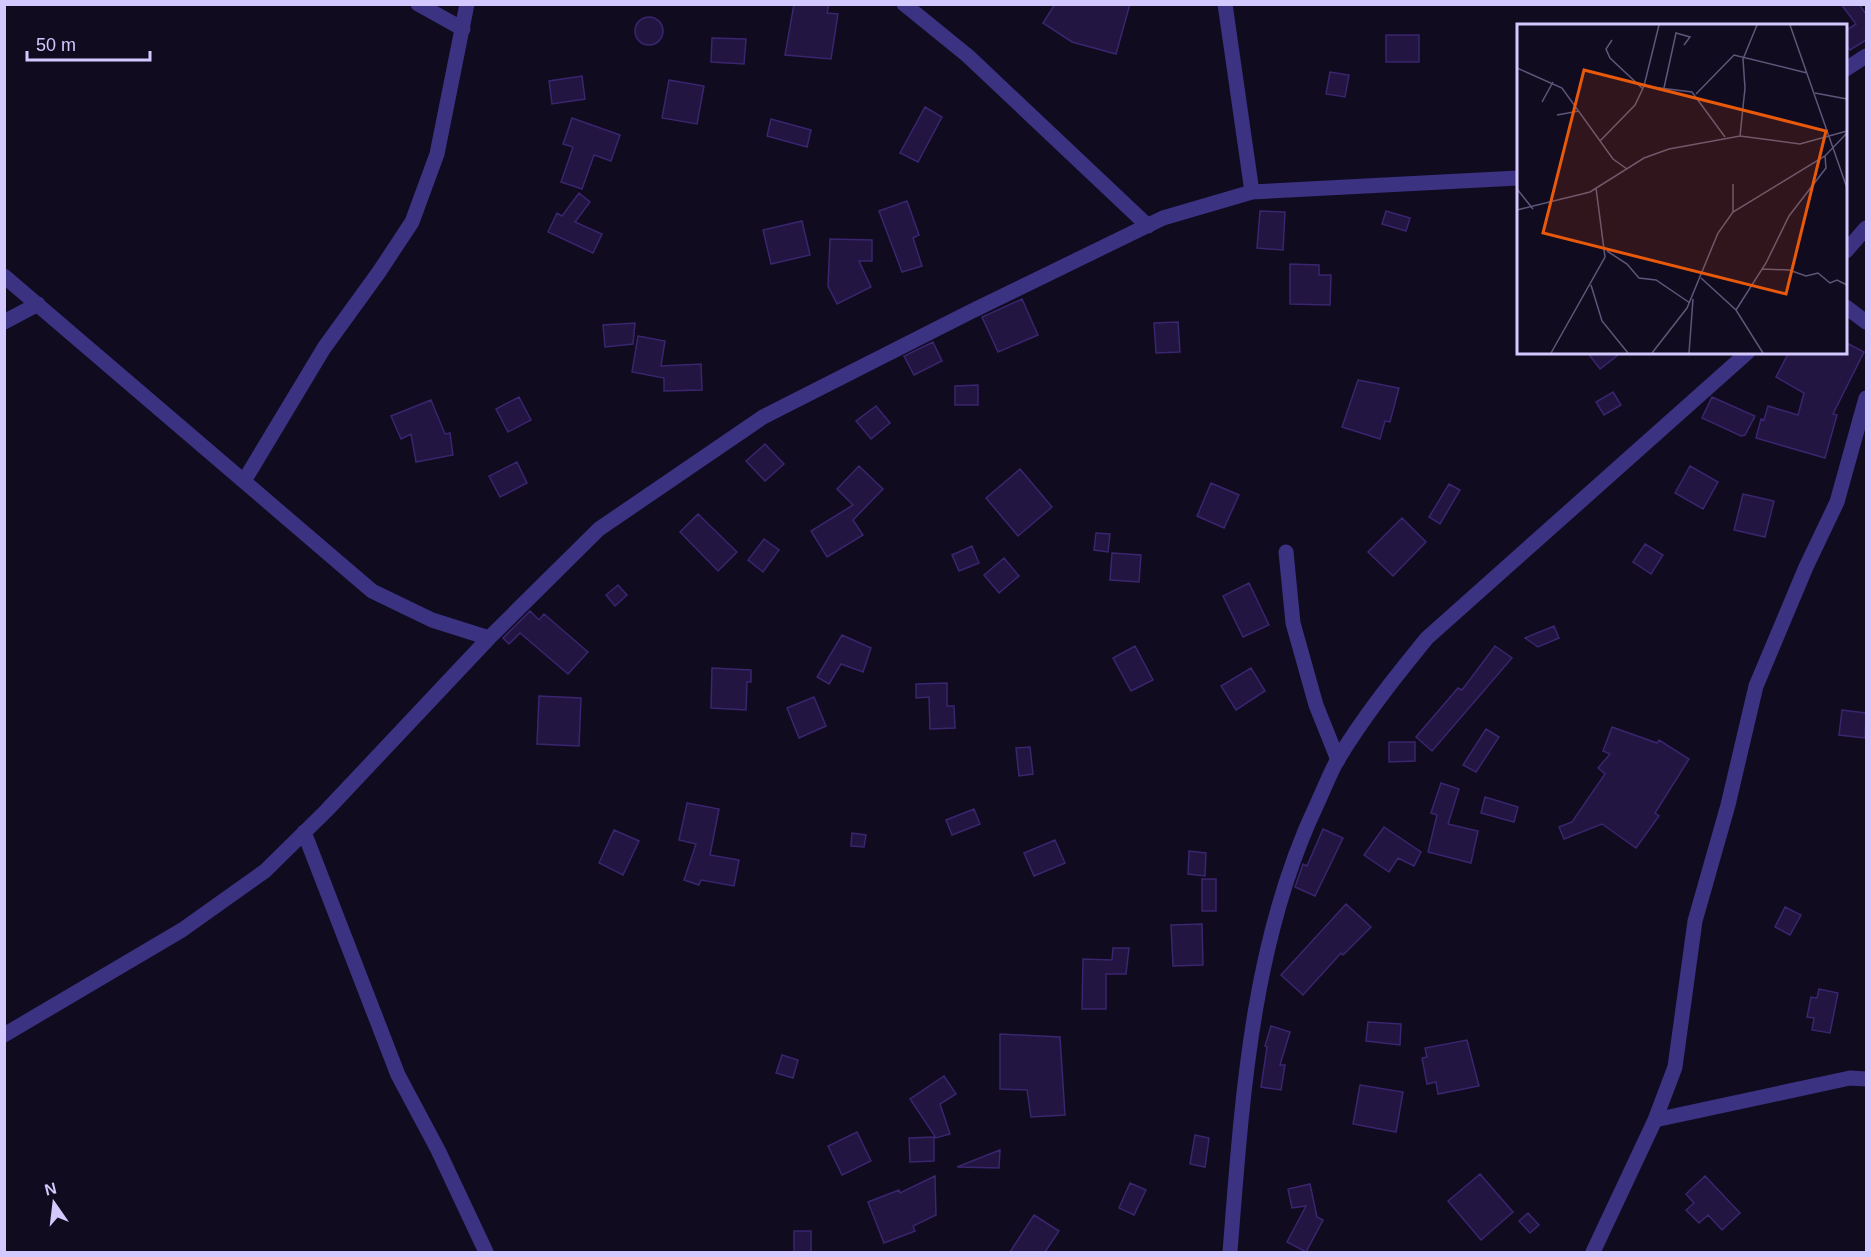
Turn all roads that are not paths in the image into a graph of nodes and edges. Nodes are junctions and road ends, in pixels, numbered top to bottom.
1 (418, 4) edge
2 (467, 4) edge
3 (904, 4) edge
4 (1225, 4) edge
5 (463, 29) junction
6 (1866, 56) edge
7 (1847, 68) edge
8 (1517, 178) edge
9 (1252, 192) junction
10 (1148, 226) junction
11 (1866, 228) edge
12 (1847, 249) edge
13 (4, 276) edge
14 (38, 304) junction
15 (1847, 308) edge
16 (1866, 321) edge
17 (4, 322) edge
18 (1746, 354) edge
19 (1866, 398) edge
20 (244, 481) junction
21 (1286, 552) dead end
22 (489, 638) junction
23 (1338, 760) junction
24 (304, 832) junction
25 (4, 1035) edge
26 (1866, 1079) edge
27 (1655, 1120) junction
28 (486, 1252) edge
29 (1230, 1252) edge
30 (1593, 1252) edge

1 - 5 street
2 - 5 street
3 - 10 street
4 - 9 street
5 - 20 street
6 - 7 street
8 - 9 street
9 - 10 street
10 - 22 street
11 - 12 street
13 - 14 street
14 - 17 street
14 - 20 street
15 - 16 street
18 - 23 street
19 - 27 street
20 - 22 street
21 - 23 street
22 - 24 street
23 - 29 street
24 - 25 street
24 - 28 street
26 - 27 street
27 - 30 street

